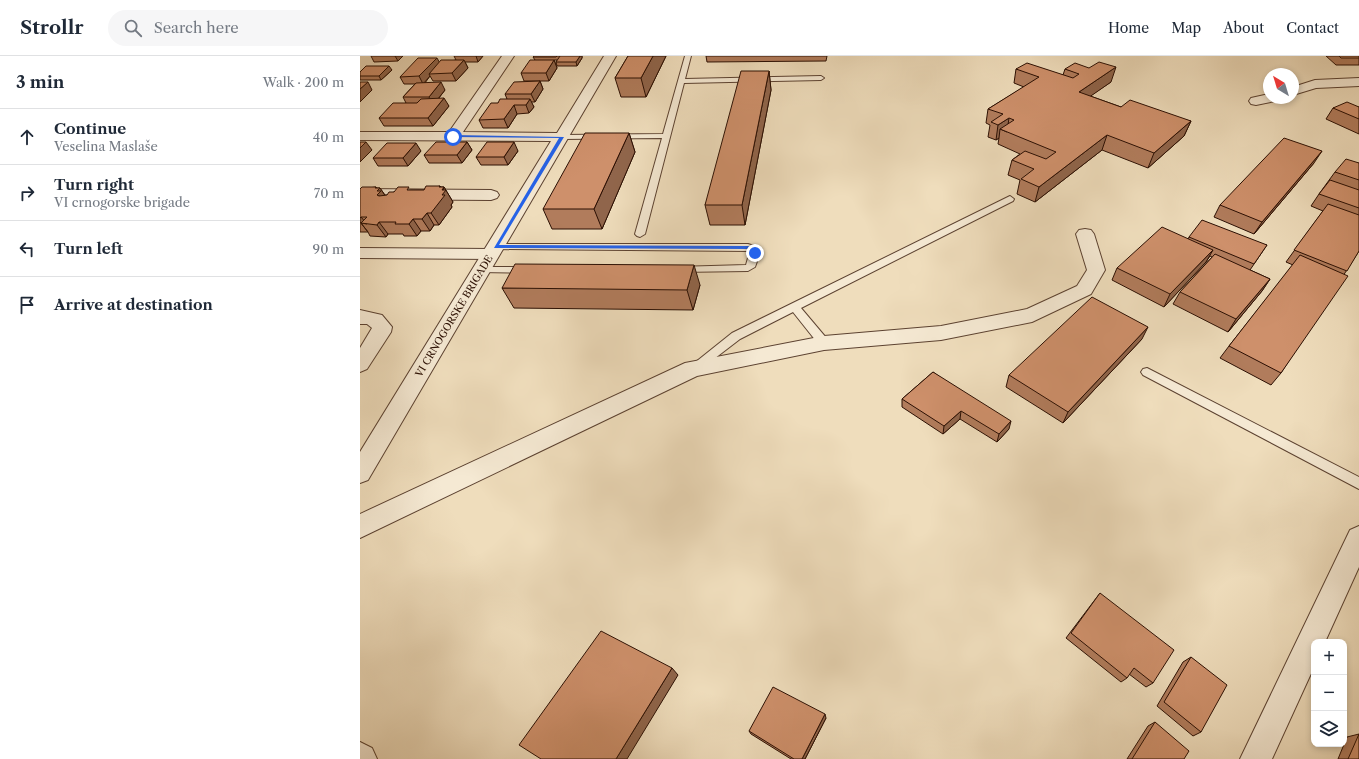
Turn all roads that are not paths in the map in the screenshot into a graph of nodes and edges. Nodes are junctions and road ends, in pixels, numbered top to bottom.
1 (508, 56) edge
2 (610, 56) edge
3 (688, 56) edge
4 (821, 78) dead end
5 (681, 81) junction
6 (1359, 82) edge
7 (1299, 89) edge
8 (1263, 100) edge
9 (1256, 101) dead end
10 (360, 136) edge
11 (667, 136) junction
12 (453, 137) junction
13 (562, 137) junction
14 (360, 194) edge
15 (491, 195) dead end
16 (1010, 199) dead end
17 (640, 234) dead end
18 (1086, 234) dead end
19 (494, 251) junction
20 (360, 253) edge
21 (670, 269) edge
22 (482, 270) junction
23 (537, 270) edge
24 (795, 307) junction
25 (360, 317) edge
26 (824, 343) junction
27 (360, 364) edge
28 (692, 369) junction
29 (1147, 372) dead end
30 (360, 473) edge
31 (1359, 484) edge
32 (360, 526) edge
33 (1359, 538) edge
34 (1256, 759) edge

1 - 12 street
2 - 13 street, VI CRNOGORSKE BRIGADE
3 - 5 lane
4 - 5 lane
5 - 11 lane
6 - 7 street
8 - 9 street
10 - 12 street
11 - 13 lane
11 - 17 lane
12 - 13 street
13 - 19 street, VI CRNOGORSKE BRIGADE
14 - 15 street
16 - 24 lane
18 - 26 street
19 - 20 street
19 - 21 lane
19 - 22 street, VI CRNOGORSKE BRIGADE
22 - 23 lane
22 - 30 street, VI CRNOGORSKE BRIGADE
24 - 26 lane
24 - 28 lane
25 - 27 street
26 - 28 street
28 - 32 street
29 - 31 lane
33 - 34 street

